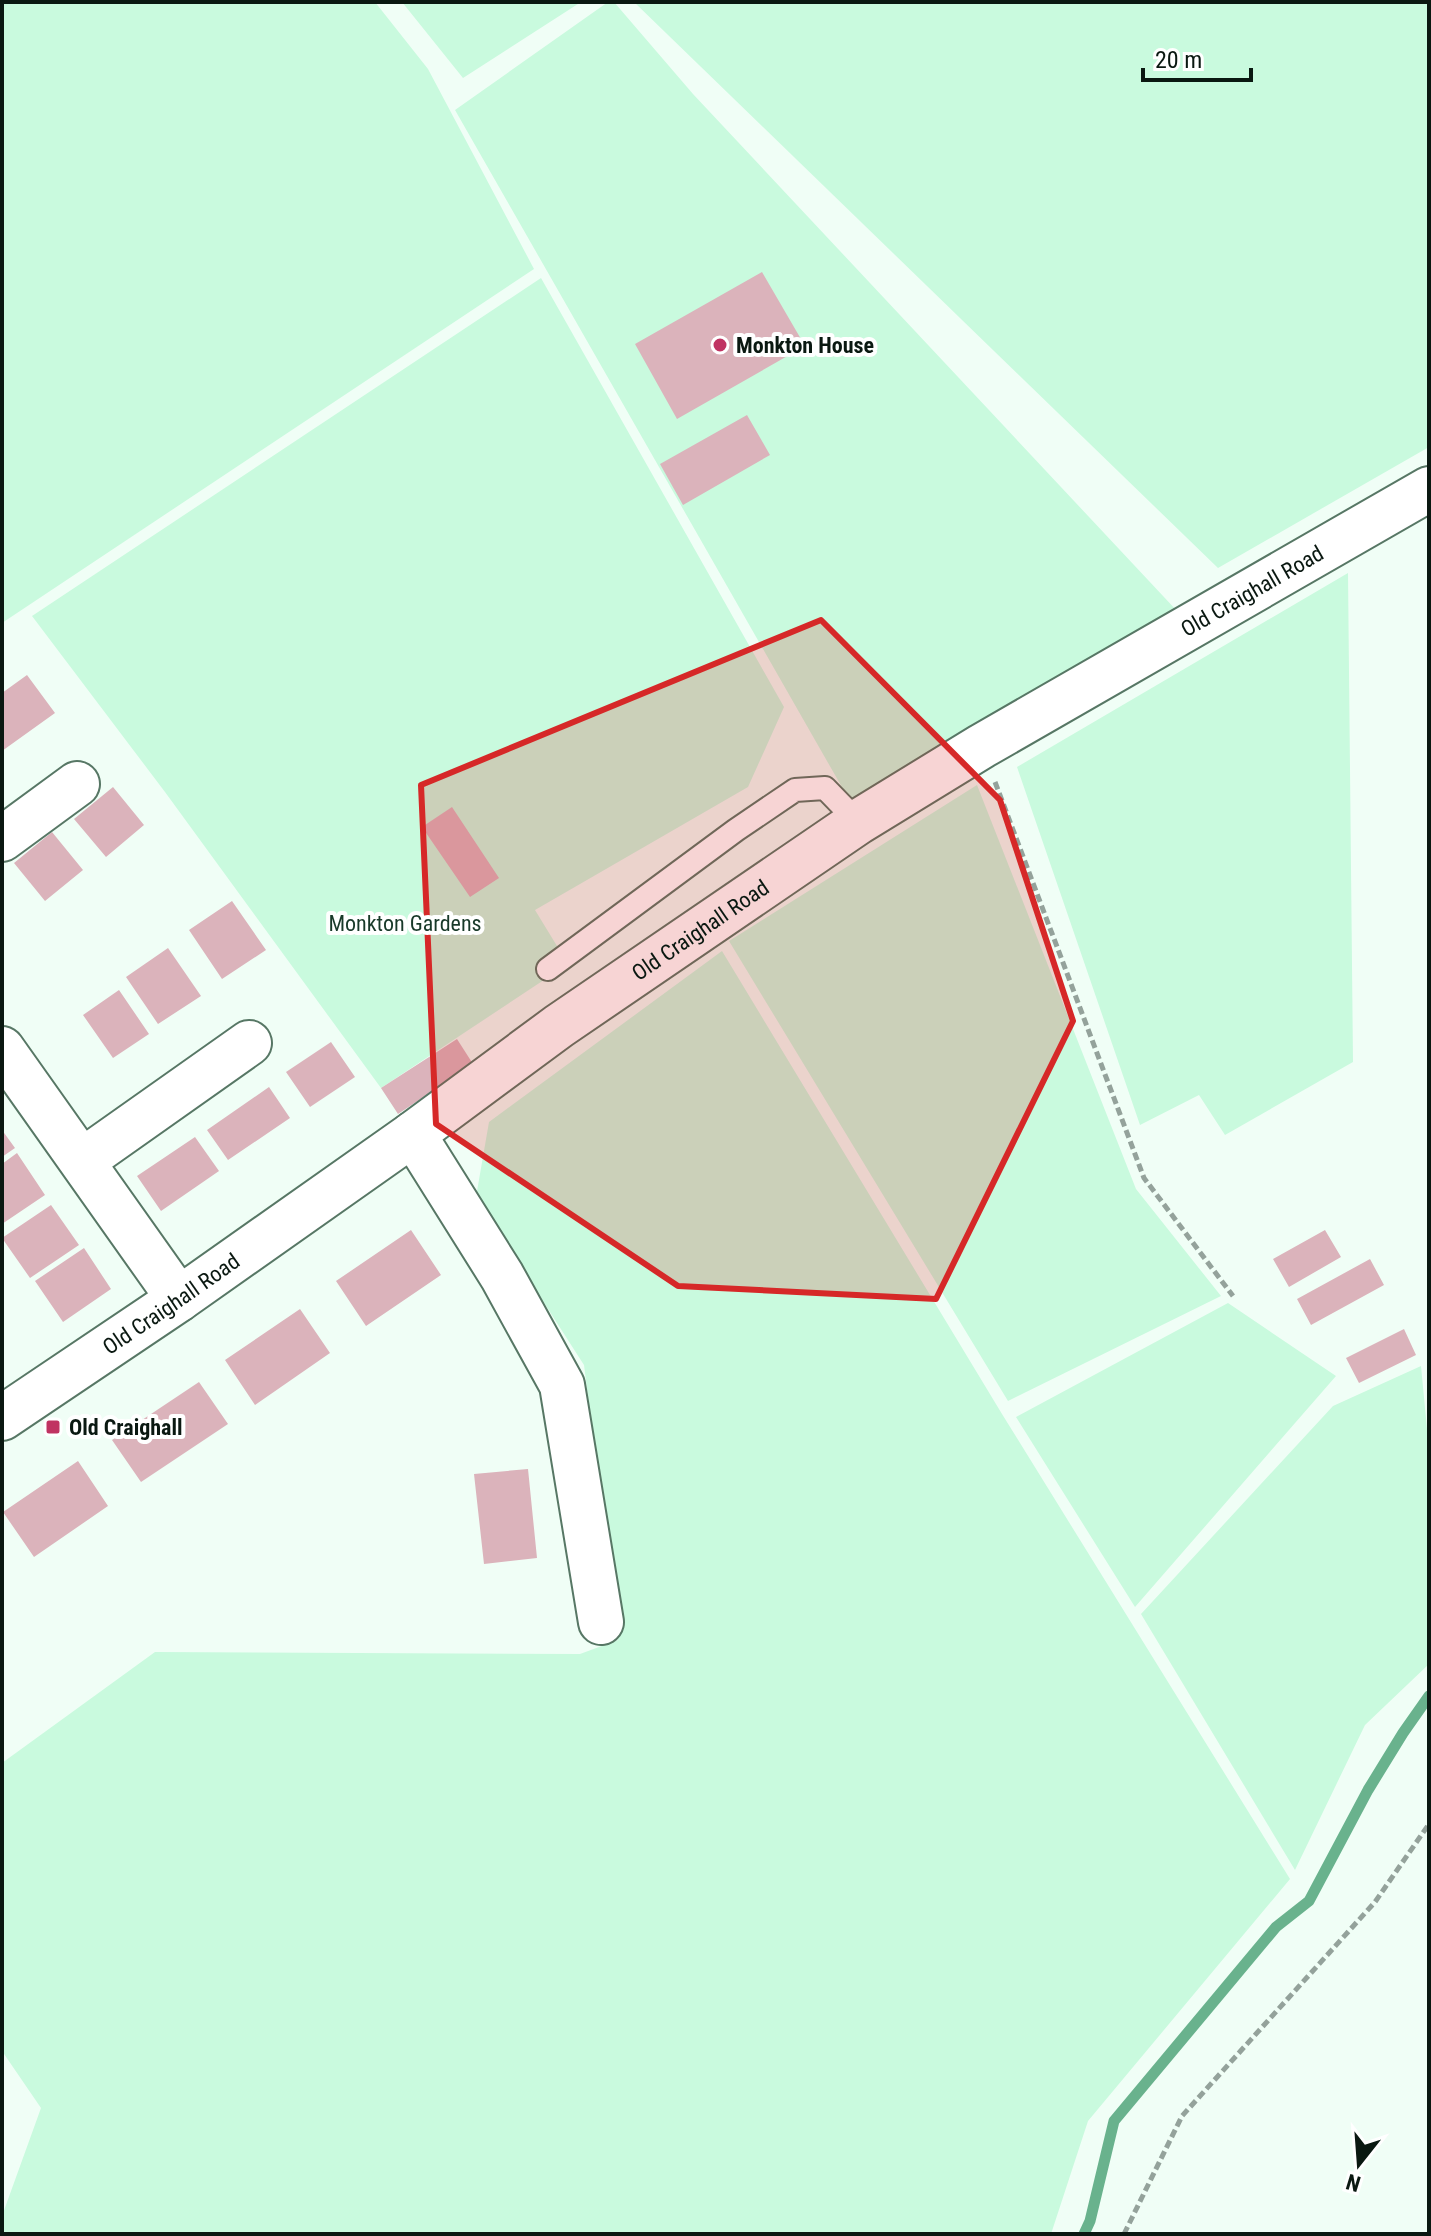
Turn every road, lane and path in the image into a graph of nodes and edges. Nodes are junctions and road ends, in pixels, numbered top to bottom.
1 (1429, 489) edge
2 (982, 746) junction
3 (77, 784) dead end
4 (858, 822) junction
5 (2, 839) edge
6 (548, 969) dead end
7 (249, 1043) dead end
8 (2, 1049) edge
9 (413, 1134) junction
10 (82, 1161) junction
11 (1233, 1296) dead end
12 (179, 1299) junction
13 (2, 1418) edge
14 (601, 1622) dead end
15 (1429, 1824) edge
16 (1124, 2234) edge

1 - 2 main road, Old Craighall Road
2 - 4 main road, Old Craighall Road
2 - 11 path
3 - 5 main road
4 - 6 lane
4 - 9 main road, Old Craighall Road
7 - 10 main road
8 - 10 main road
9 - 12 main road, Old Craighall Road
9 - 14 main road
10 - 12 main road
12 - 13 main road, Old Craighall Road
15 - 16 path

